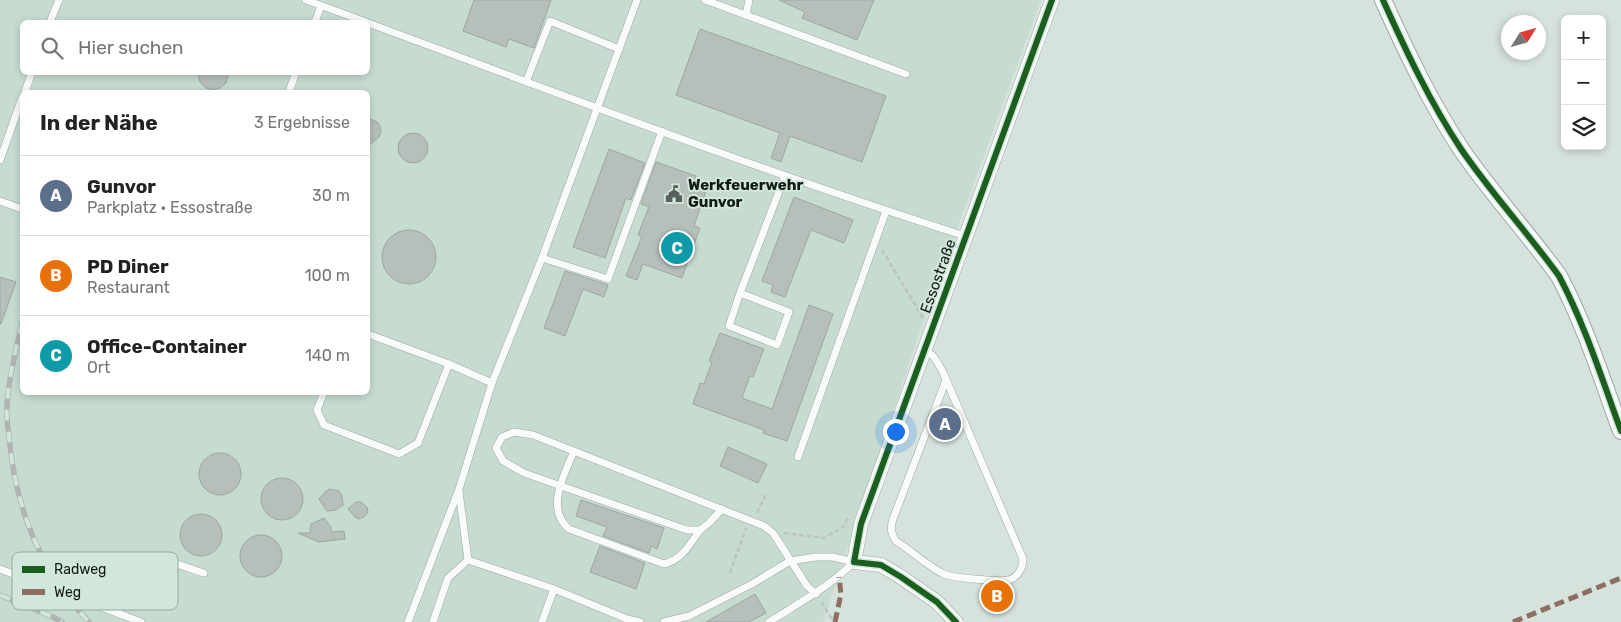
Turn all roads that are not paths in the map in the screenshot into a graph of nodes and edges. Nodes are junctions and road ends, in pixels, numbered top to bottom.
1 (58, 0) edge
2 (306, 0) edge
3 (637, 0) edge
4 (705, 0) edge
5 (749, 0) edge
6 (1052, 0) edge
7 (1383, 0) edge
8 (321, 6) junction
9 (746, 15) junction
10 (51, 20) edge
11 (315, 20) edge
12 (359, 20) edge
13 (370, 24) edge
14 (619, 49) junction
15 (906, 74) dead end
16 (31, 75) edge
17 (295, 75) edge
18 (526, 82) junction
19 (26, 90) edge
20 (290, 90) edge
21 (20, 104) edge
22 (597, 109) junction
23 (662, 131) junction
24 (0, 160) edge
25 (785, 176) junction
26 (0, 201) edge
27 (20, 208) edge
28 (886, 211) junction
29 (966, 236) junction
30 (542, 258) junction
31 (740, 293) junction
32 (370, 335) edge
33 (924, 348) junction
34 (449, 364) junction
35 (946, 380) junction
36 (492, 382) junction
37 (323, 395) edge
38 (1621, 431) edge
39 (574, 451) junction
40 (798, 457) dead end
41 (559, 485) junction
42 (458, 489) junction
43 (722, 509) junction
44 (700, 530) junction
45 (468, 560) junction
46 (790, 562) junction
47 (854, 562) junction
48 (178, 565) edge
49 (0, 569) edge
50 (204, 573) dead end
51 (12, 574) edge
52 (554, 589) junction
53 (816, 594) junction
54 (108, 610) edge
55 (117, 610) edge
56 (116, 613) junction
57 (625, 620) edge
58 (141, 622) edge
59 (408, 622) edge
60 (433, 622) edge
61 (542, 622) edge
62 (640, 622) edge
63 (664, 622) edge
64 (769, 622) edge
65 (956, 622) edge

1 - 10 lane
2 - 8 lane
3 - 14 lane
4 - 9 lane
5 - 9 lane
6 - 29 street, Essostraße
7 - 38 street
8 - 11 lane
8 - 12 lane
9 - 15 lane
13 - 18 lane
14 - 18 lane
14 - 22 lane
16 - 19 lane
17 - 20 lane
18 - 22 lane
21 - 24 lane
22 - 23 lane
22 - 30 lane
23 - 25 lane
23 - 30 lane
25 - 28 lane
25 - 31 lane
26 - 27 lane
28 - 29 lane
28 - 40 lane
29 - 33 street, Essostraße
30 - 36 lane
31 - 31 lane
32 - 34 lane
33 - 35 lane
33 - 47 street, Essostraße
34 - 36 lane
34 - 37 lane
35 - 35 lane
36 - 42 lane
39 - 41 lane
39 - 41 lane
39 - 43 lane
41 - 44 lane
41 - 44 lane
42 - 45 lane
42 - 59 lane
43 - 44 lane
43 - 46 lane
45 - 52 lane
45 - 60 lane
46 - 47 lane
46 - 53 lane
46 - 63 lane
47 - 53 lane
47 - 65 street
48 - 50 lane
49 - 51 lane
52 - 57 lane
52 - 61 lane
53 - 64 lane
54 - 56 lane
55 - 56 lane
56 - 58 lane
57 - 62 lane

